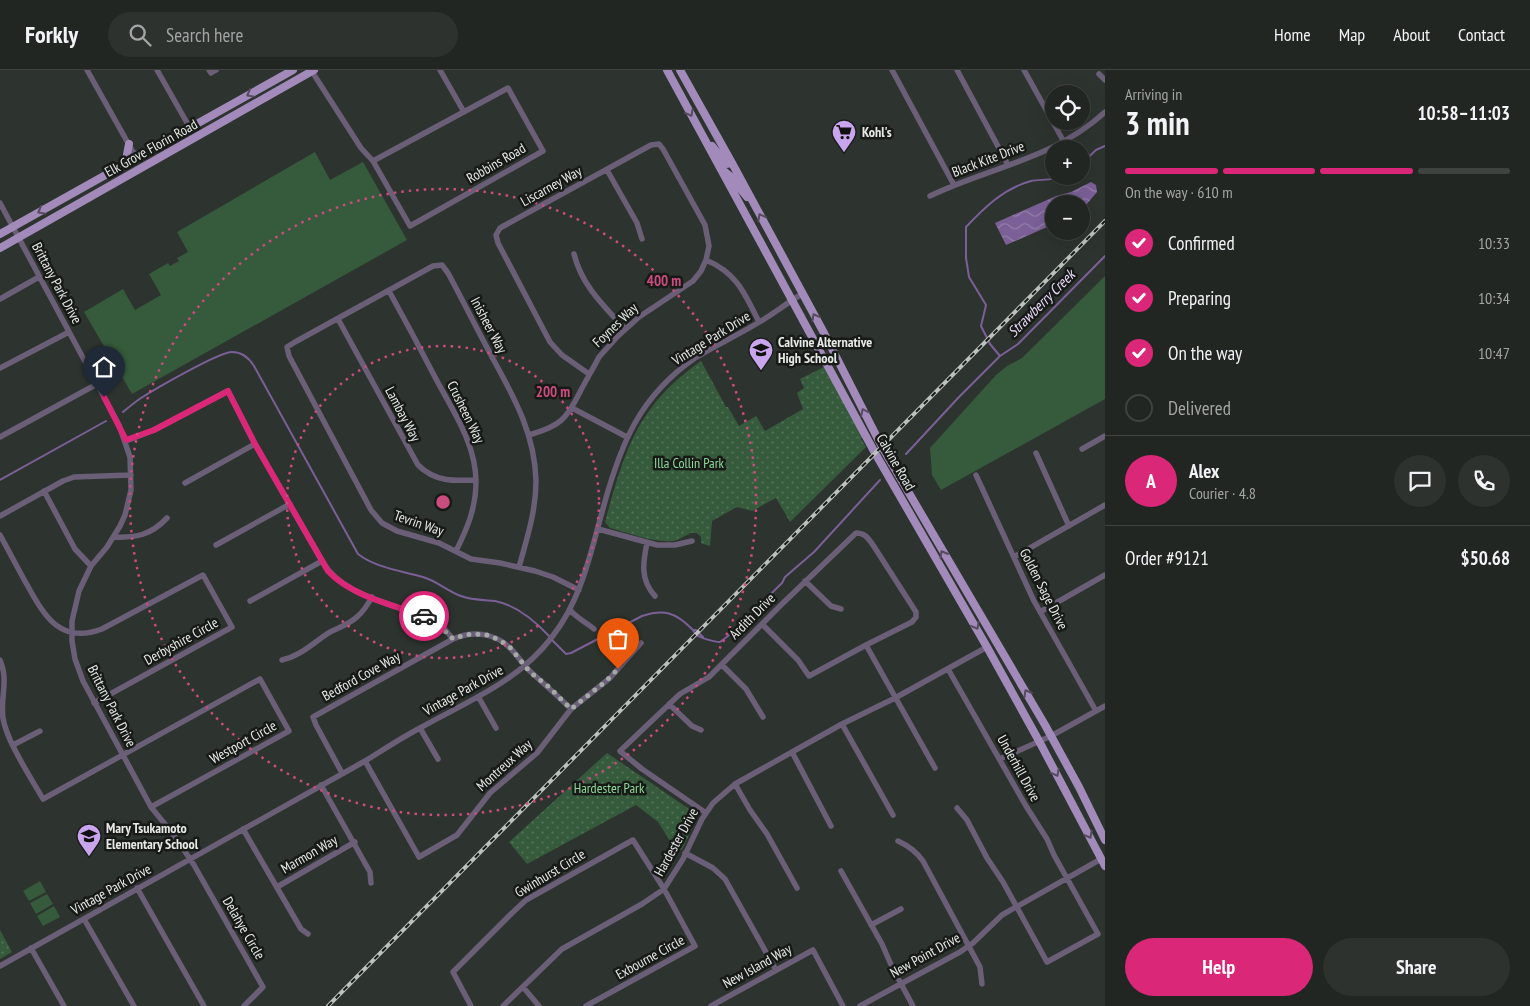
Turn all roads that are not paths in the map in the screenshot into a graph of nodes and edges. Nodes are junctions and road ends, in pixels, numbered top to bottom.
1 (87, 70) edge
2 (157, 70) edge
3 (209, 70) edge
4 (216, 70) edge
5 (293, 70) edge
6 (313, 70) edge
7 (440, 70) edge
8 (667, 70) edge
9 (672, 70) edge
10 (680, 70) edge
11 (892, 70) edge
12 (957, 70) edge
13 (1024, 70) edge
14 (1099, 74) dead end
15 (685, 79) junction
16 (1105, 80) edge
17 (464, 112) junction
18 (1105, 112) edge
19 (190, 128) junction
20 (704, 137) junction
21 (1063, 140) edge
22 (1067, 140) edge
23 (129, 144) junction
24 (1045, 150) edge
25 (142, 154) junction
26 (373, 161) junction
27 (732, 163) junction
28 (1008, 165) junction
29 (121, 167) junction
30 (607, 170) junction
31 (722, 171) junction
32 (954, 186) junction
33 (930, 196) dead end
34 (753, 202) junction
35 (0, 203) edge
36 (12, 228) junction
37 (0, 234) edge
38 (18, 238) junction
39 (642, 239) dead end
40 (0, 248) edge
41 (574, 254) dead end
42 (706, 260) junction
43 (39, 278) junction
44 (389, 291) junction
45 (802, 294) junction
46 (0, 299) edge
47 (792, 300) junction
48 (338, 319) junction
49 (759, 322) junction
50 (625, 329) junction
51 (69, 332) junction
52 (287, 347) joint
53 (0, 368) edge
54 (590, 374) junction
55 (98, 384) junction
56 (572, 408) junction
57 (529, 435) junction
58 (1105, 436) edge
59 (0, 437) edge
60 (627, 437) junction
61 (126, 440) junction
62 (255, 444) junction
63 (1082, 449) dead end
64 (1036, 453) dead end
65 (976, 475) dead end
66 (131, 476) junction
67 (476, 480) junction
68 (185, 483) dead end
69 (44, 492) junction
70 (290, 504) junction
71 (1105, 505) edge
72 (0, 516) edge
73 (167, 518) dead end
74 (1069, 526) junction
75 (598, 529) junction
76 (0, 535) edge
77 (114, 537) junction
78 (692, 540) dead end
79 (647, 543) junction
80 (216, 545) dead end
81 (456, 551) junction
82 (1014, 557) junction
83 (322, 561) junction
84 (92, 566) junction
85 (519, 566) junction
86 (1105, 575) edge
87 (805, 581) junction
88 (579, 590) junction
89 (655, 596) dead end
90 (372, 597) junction
91 (250, 601) dead end
92 (841, 609) dead end
93 (570, 611) junction
94 (1040, 612) junction
95 (762, 624) junction
96 (594, 629) dead end
97 (72, 632) junction
98 (453, 639) junction
99 (641, 643) dead end
100 (866, 645) junction
101 (988, 647) junction
102 (0, 660) edge
103 (282, 660) dead end
104 (722, 665) junction
105 (525, 667) junction
106 (948, 669) junction
107 (479, 698) junction
108 (895, 698) junction
109 (94, 703) junction
110 (669, 704) junction
111 (1105, 706) edge
112 (1, 709) edge
113 (571, 709) junction
114 (1096, 711) junction
115 (763, 717) dead end
116 (842, 724) junction
117 (420, 728) junction
118 (496, 728) dead end
119 (701, 730) dead end
120 (40, 731) dead end
121 (1051, 736) junction
122 (1039, 741) junction
123 (13, 745) junction
124 (792, 752) junction
125 (123, 755) junction
126 (438, 759) dead end
127 (1000, 759) junction
128 (365, 761) junction
129 (934, 768) dead end
130 (342, 773) junction
131 (736, 784) junction
132 (321, 785) junction
133 (151, 808) junction
134 (957, 808) dead end
135 (706, 813) junction
136 (893, 815) dead end
137 (831, 826) dead end
138 (243, 829) junction
139 (1105, 840) edge
140 (898, 841) dead end
141 (355, 842) junction
142 (685, 853) junction
143 (189, 859) junction
144 (1103, 862) edge
145 (841, 871) dead end
146 (1067, 879) junction
147 (372, 883) dead end
148 (277, 887) junction
149 (137, 888) junction
150 (797, 888) dead end
151 (664, 889) junction
152 (1017, 907) junction
153 (901, 909) dead end
154 (84, 919) junction
155 (871, 925) junction
156 (308, 934) dead end
157 (968, 946) junction
158 (31, 948) junction
159 (0, 966) edge
160 (776, 970) junction
161 (901, 984) junction
162 (982, 984) dead end
163 (523, 987) junction
164 (64, 1006) edge
165 (134, 1006) edge
166 (204, 1006) edge
167 (244, 1006) edge
168 (471, 1006) edge
169 (502, 1006) edge
170 (539, 1006) edge
171 (586, 1006) edge
172 (712, 1006) edge
173 (843, 1006) edge
174 (860, 1006) edge
175 (913, 1006) edge

1 - 23 street
2 - 19 street
3 - 4 street
5 -> 19 main road, Elk Grove Florin Road
6 - 26 street, Robbins Road
6 - 38 main road, Elk Grove Florin Road
7 - 17 street
8 -> 20 main road, Calvine Road
9 - 15 main road
10 - 15 main road, Calvine Road
11 - 32 street
12 - 28 street
13 - 21 street
14 - 16 street
15 - 27 main road, Calvine Road
17 - 26 street, Robbins Road
17 - 26 street, Robbins Road
18 - 22 street, Black Kite Drive
19 - 25 main road, Elk Grove Florin Road
20 - 27 main road
20 - 31 main road, Calvine Road
23 - 25 street
23 - 29 main road
24 - 28 street, Black Kite Drive
25 - 29 main road, Elk Grove Florin Road
27 - 34 main road, Calvine Road
28 - 32 street, Black Kite Drive
29 -> 36 main road, Elk Grove Florin Road
30 - 39 street
30 - 42 street, Liscarney Way
30 - 54 street, Liscarney Way
31 - 34 main road
31 - 47 main road, Calvine Road
32 - 33 street, Black Kite Drive
45 -> 34 main road, Calvine Road
35 - 36 street, Brittany Park Drive
36 - 37 main road, Elk Grove Florin Road
36 - 38 street, Brittany Park Drive
38 - 40 main road, Elk Grove Florin Road
38 - 43 street, Brittany Park Drive
41 - 50 street
42 - 49 street
42 - 50 street, Foynes Way
43 - 46 street
43 - 51 street, Brittany Park Drive
44 - 48 street, Inisheer Way
44 - 57 street, Inisheer Way
44 - 67 street, Crusheen Way
45 - 47 street, Vintage Park Drive
121 -> 45 main road, Calvine Road
47 - 49 street, Vintage Park Drive
47 -> 101 main road, Calvine Road
48 - 52 street, Inisheer Way
48 - 67 street, Lambay Way
49 - 60 street, Vintage Park Drive
50 - 54 street, Foynes Way
51 - 53 street
51 - 55 street, Brittany Park Drive
52 - 81 street, Tevrin Way
54 - 56 street, Foynes Way
55 - 59 street
55 - 61 street, Brittany Park Drive
56 - 57 street, Foynes Way
56 - 60 street
57 - 85 street, Inisheer Way
58 - 63 street
60 - 75 street, Vintage Park Drive
61 - 62 street
61 - 66 street, Brittany Park Drive
62 - 68 street
62 - 70 street
64 - 74 street
65 - 82 street, Golden Sage Drive
66 - 69 street
66 - 77 street, Brittany Park Drive
67 - 81 street, Crusheen Way
69 - 72 street
69 - 84 street
70 - 80 street
70 - 83 street
71 - 74 street
73 - 77 street
74 - 82 street
75 - 79 street
75 - 88 street, Vintage Park Drive
76 - 97 street
77 - 84 street, Brittany Park Drive
78 - 79 street
79 - 89 street
81 - 85 street, Tevrin Way
82 - 94 street, Golden Sage Drive
83 - 90 street
83 - 91 street
84 - 97 street, Brittany Park Drive
85 - 88 street, Tevrin Way
86 - 94 street
87 - 92 street
87 - 95 street, Ardith Drive
87 - 100 street, Ardith Drive
88 - 93 street, Vintage Park Drive
90 - 98 street
90 - 103 street
93 - 96 street
93 - 105 street, Vintage Park Drive
94 - 114 street, Golden Sage Drive
95 - 100 street
95 - 104 street, Ardith Drive
97 - 109 street, Brittany Park Drive
97 - 109 street, Derbyshire Circle
98 - 105 street, Bedford Cove Way
98 - 130 street, Bedford Cove Way
99 - 113 street
100 - 108 street
101 - 106 street, Hardester Drive
101 - 122 main road, Calvine Road
102 - 112 street
104 - 110 street, Ardith Drive
104 - 115 street
105 - 107 street, Vintage Park Drive
105 - 113 street, Bedford Cove Way
106 - 108 street, Hardester Drive
106 - 127 street, Underhill Drive
107 - 117 street, Vintage Park Drive
107 - 118 street
108 - 116 street, Hardester Drive
108 - 129 street
109 - 125 street, Brittany Park Drive
110 - 119 street
110 - 135 street, Ardith Drive
111 - 114 street
112 - 123 street
113 - 128 street, Montreux Way
114 - 121 street
116 - 124 street, Hardester Drive
116 - 136 street
117 - 126 street
117 - 128 street, Vintage Park Drive
120 - 123 street
121 - 122 street
121 - 139 main road, Calvine Road
122 - 127 street
122 -> 144 main road, Calvine Road
123 - 125 street
124 - 131 street, Hardester Drive
124 - 137 street
125 - 133 street, Brittany Park Drive
125 - 133 street, Westport Circle
127 - 146 street, Underhill Drive
128 - 130 street, Vintage Park Drive
130 - 132 street, Vintage Park Drive
131 - 135 street, Hardester Drive
131 - 150 street
132 - 138 street, Vintage Park Drive
132 - 141 street, Marmon Way
133 - 143 street, Brittany Park Drive
134 - 152 street
135 - 142 street, Hardester Drive
138 - 143 street, Vintage Park Drive
138 - 148 street, Marmon Way
140 - 157 street
141 - 147 street
141 - 148 street, Marmon Way
142 - 151 street, Hardester Drive
142 - 160 street
143 - 149 street, Vintage Park Drive
143 - 167 street, Delahye Circle
144 - 146 street, New Point Drive
145 - 155 street
146 - 152 street, New Point Drive
146 - 152 street, Underhill Drive
148 - 156 street
149 - 154 street, Vintage Park Drive
149 - 166 street
151 - 163 street, Hardester Drive
151 - 168 street, Gwinhurst Circle
151 - 171 street, Exbourne Circle
152 - 157 street, New Point Drive
153 - 155 street
154 - 158 street, Vintage Park Drive
154 - 165 street
155 - 161 street
157 - 161 street, New Point Drive
157 - 162 street
158 - 159 street, Vintage Park Drive
158 - 164 street
160 - 172 street, New Island Way
160 - 173 street, New Island Way
161 - 174 street, New Point Drive
161 - 175 street
163 - 169 street, Hardester Drive
163 - 170 street

